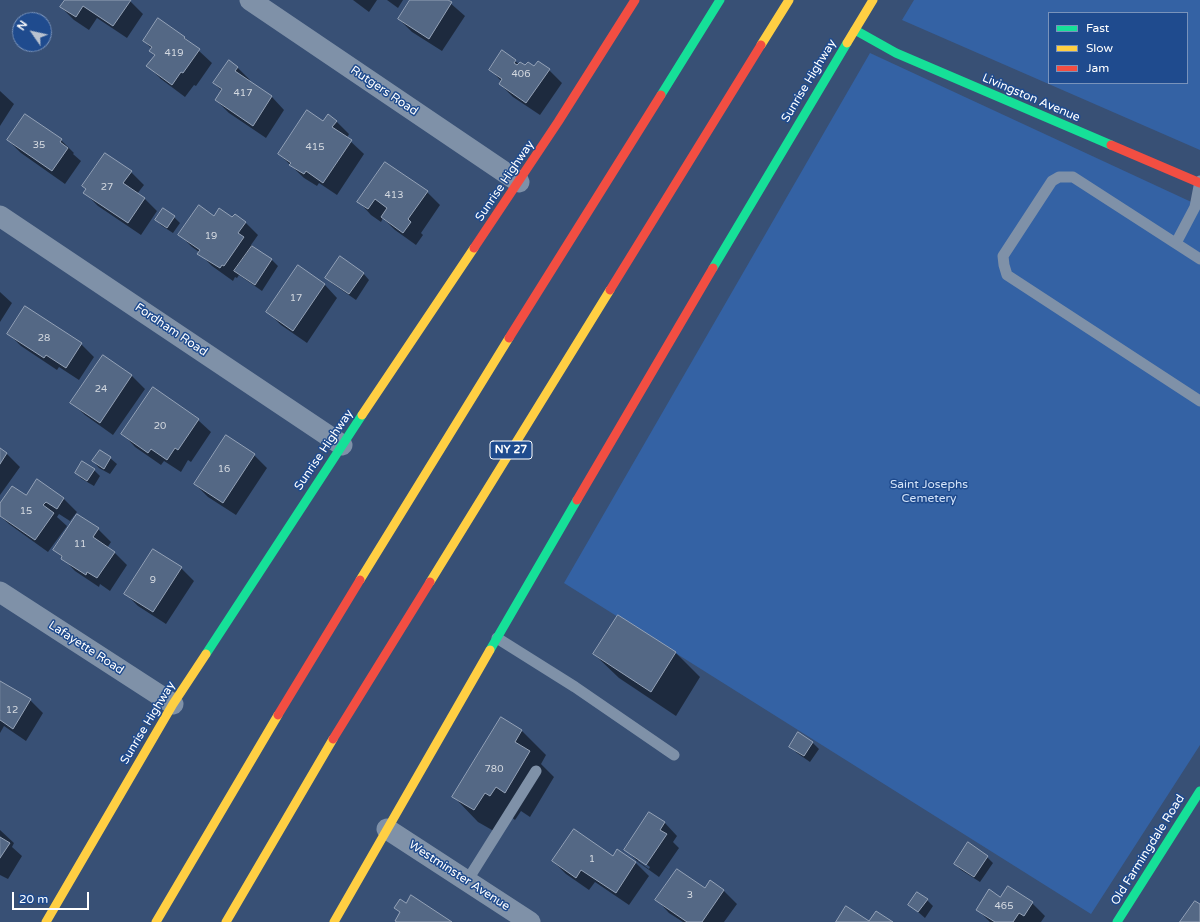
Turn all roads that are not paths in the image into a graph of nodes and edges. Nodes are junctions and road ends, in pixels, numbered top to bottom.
1 (250, 0) edge
2 (635, 0) edge
3 (720, 0) edge
4 (789, 0) edge
5 (873, 0) edge
6 (855, 30) junction
7 (519, 182) junction
8 (1200, 182) edge
9 (0, 216) edge
10 (1176, 242) junction
11 (1200, 259) edge
12 (1200, 401) edge
13 (342, 444) junction
14 (0, 592) edge
15 (497, 638) junction
16 (173, 704) junction
17 (674, 755) dead end
18 (536, 771) dead end
19 (1200, 792) edge
20 (387, 829) junction
21 (467, 881) junction
22 (46, 922) edge
23 (156, 922) edge
24 (226, 922) edge
25 (334, 922) edge
26 (530, 922) edge
27 (1117, 922) edge

1 - 7 street, Rutgers Road
2 - 7 main road, Sunrise Highway
3 - 23 main road
4 - 24 main road, NY 27
5 - 6 main road, Sunrise Highway
6 - 8 main road, Livingston Avenue
6 - 15 main road, Sunrise Highway
7 - 13 main road, Sunrise Highway
8 - 10 lane
9 - 13 street, Fordham Road
10 - 11 lane
10 - 12 lane
13 - 16 main road, Sunrise Highway
14 - 16 street, Lafayette Road
15 - 17 lane
15 - 20 main road, Sunrise Highway
16 - 22 main road, Sunrise Highway
18 - 21 lane
19 - 27 main road, Old Farmingdale Road
20 - 21 street, Westminster Avenue
20 - 25 main road, Sunrise Highway
21 - 26 street, Westminster Avenue

